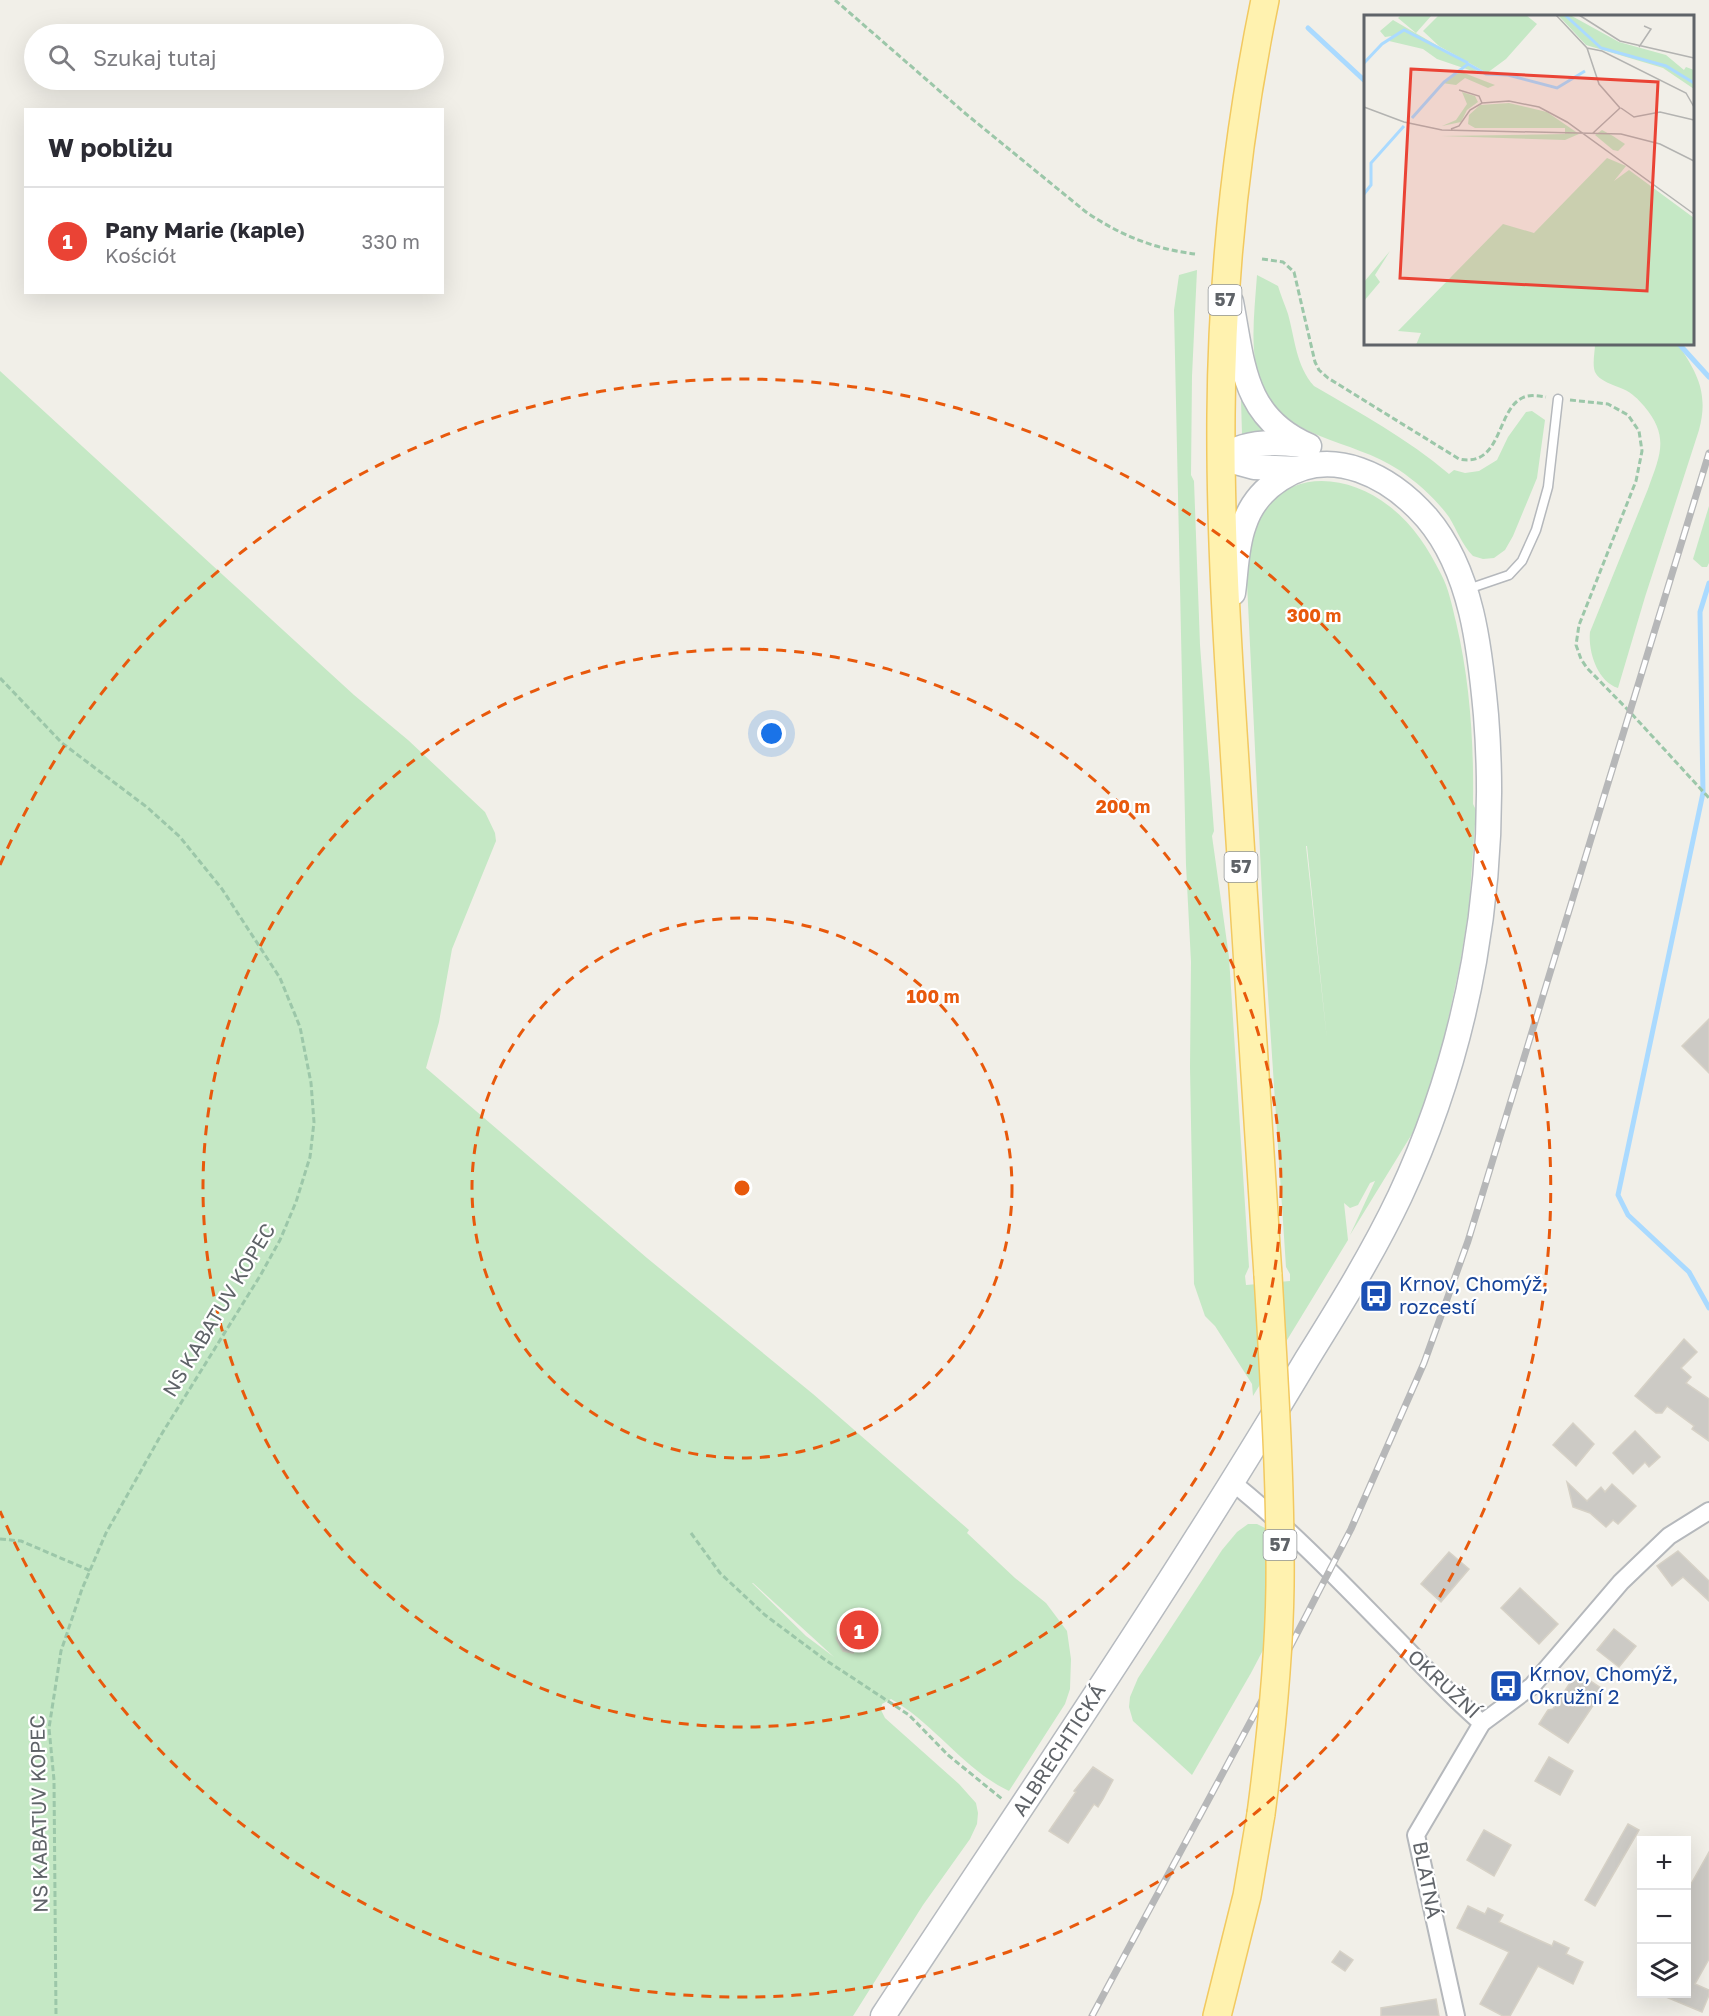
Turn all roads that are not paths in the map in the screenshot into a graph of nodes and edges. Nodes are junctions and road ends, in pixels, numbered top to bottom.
1 (1265, 0) edge
2 (1226, 280) junction
3 (1558, 399) dead end
4 (1309, 446) junction
5 (1221, 458) junction
6 (1299, 469) junction
7 (1363, 470) junction
8 (1465, 590) junction
9 (1229, 670) junction
10 (1232, 1482) junction
11 (1709, 1511) edge
12 (1482, 1723) junction
13 (883, 2016) edge
14 (1217, 2016) edge
15 (1456, 2016) edge

1 - 2 main road, 57
2 - 4 main road
2 - 5 main road, 57
3 - 8 lane
4 - 5 main road
4 - 7 main road
5 - 6 main road
5 - 9 main road, 57
6 - 7 main road
6 - 9 main road
7 - 8 main road, ALBRECHTICKÁ
8 - 10 main road, ALBRECHTICKÁ
9 - 14 main road, 57, bridge
10 - 12 street, OKRUŽNÍ
10 - 13 main road, ALBRECHTICKÁ
11 - 12 street, OKRUŽNÍ
12 - 15 street, BLATNÁ

